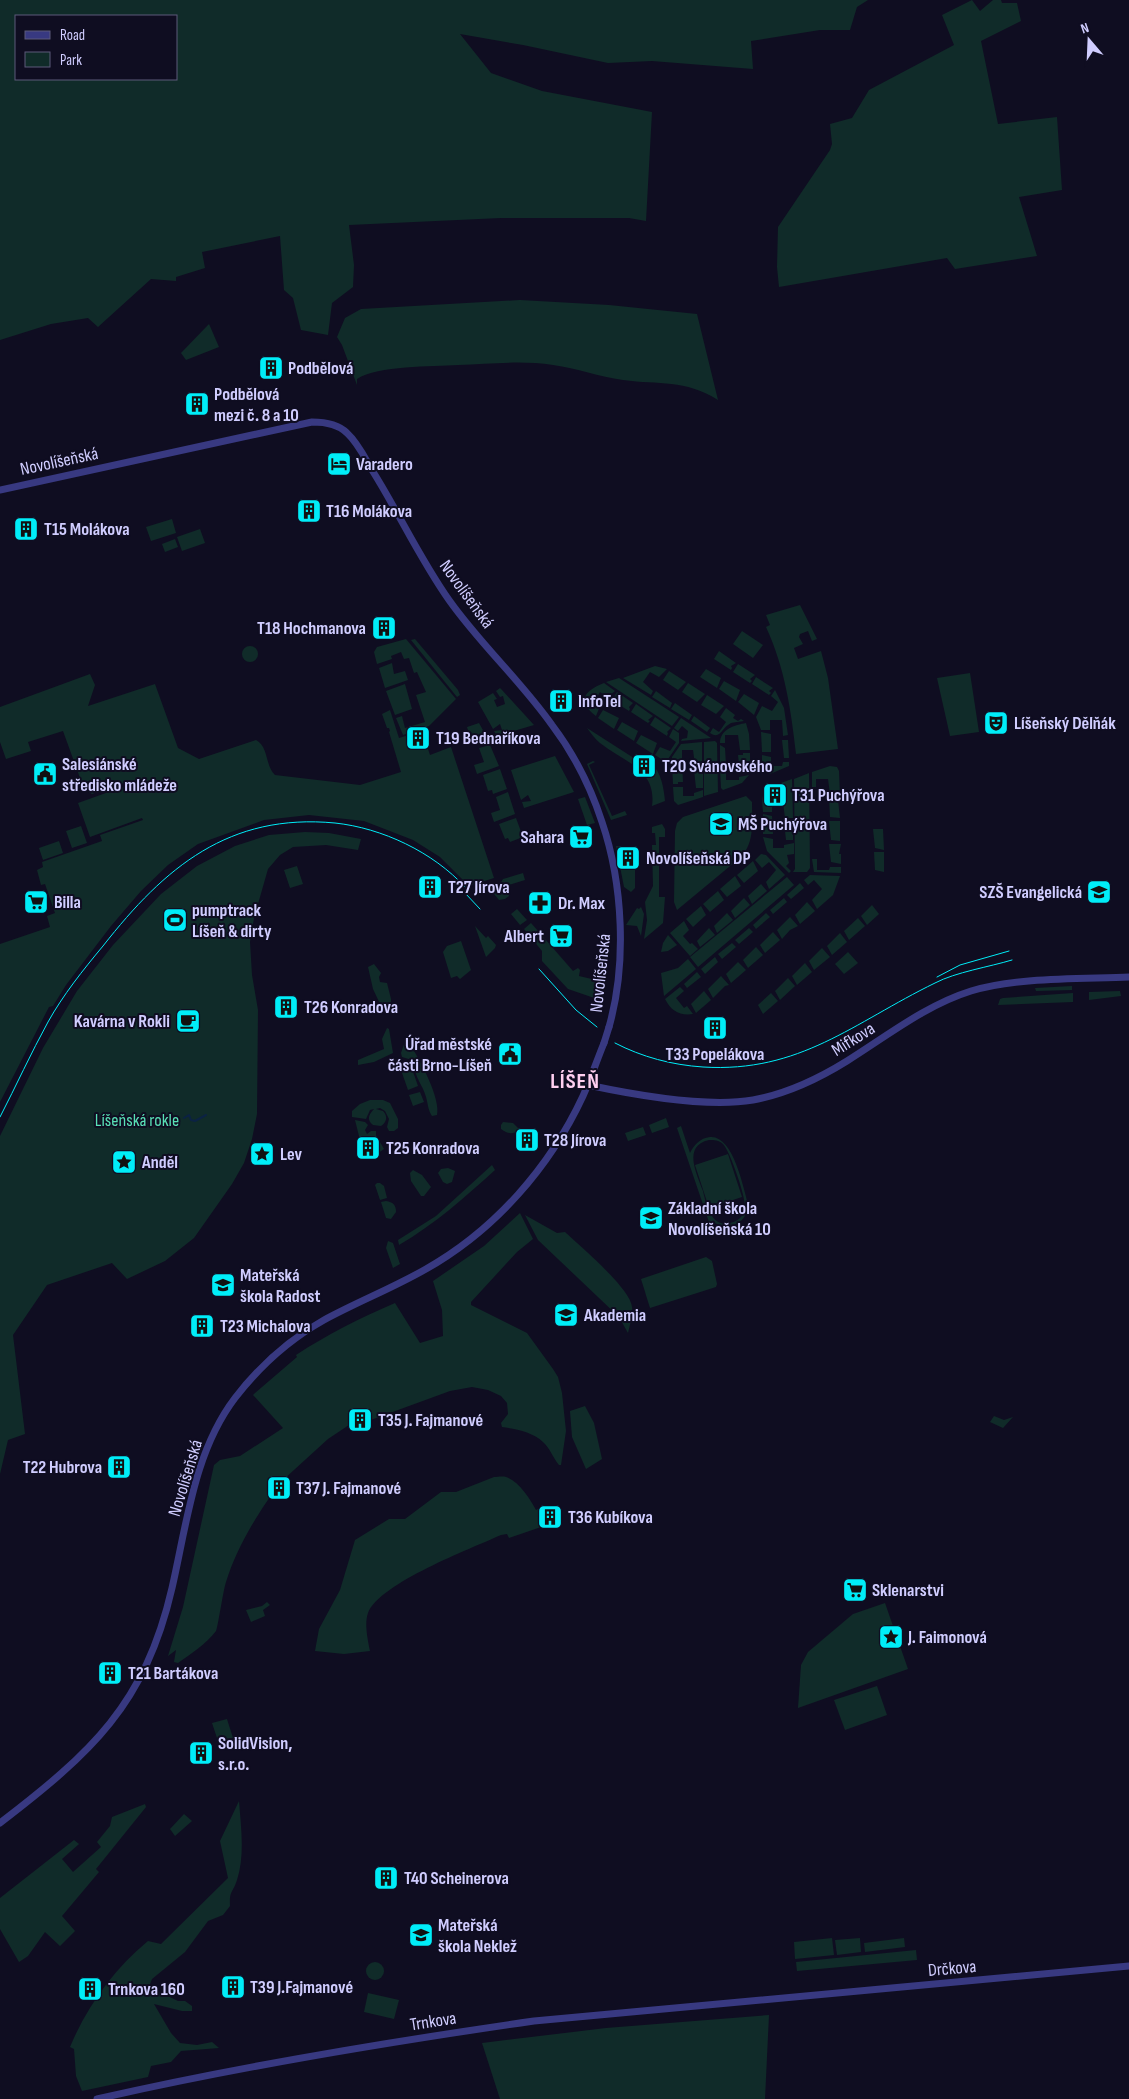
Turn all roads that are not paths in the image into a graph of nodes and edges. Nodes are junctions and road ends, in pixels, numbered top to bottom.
1 (0, 490) edge
2 (1129, 977) edge
3 (588, 1085) junction
4 (0, 1823) edge
5 (1129, 1966) edge
6 (778, 2000) joint
7 (97, 2099) edge

1 - 3 street, Novolíšeňská, bridge
2 - 3 street, Mifkova
3 - 4 street, Novolíšeňská
5 - 6 street, Drčkova
6 - 7 street, Trnkova

